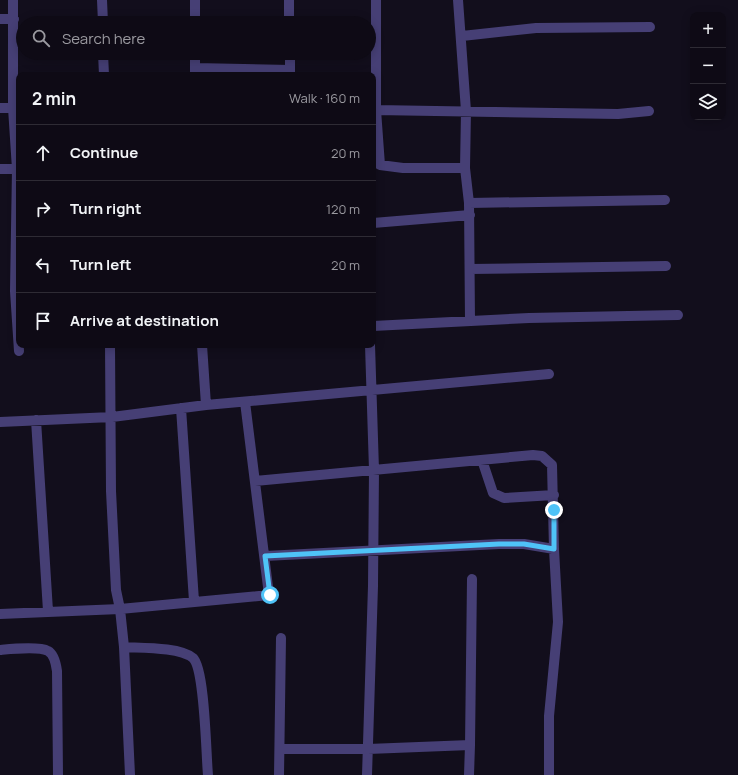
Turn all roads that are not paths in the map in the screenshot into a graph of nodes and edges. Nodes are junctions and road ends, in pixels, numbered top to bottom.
1 (13, 0) edge
2 (102, 0) edge
3 (195, 0) edge
4 (288, 0) edge
5 (376, 0) edge
6 (458, 0) edge
7 (103, 16) edge
8 (195, 16) edge
9 (289, 16) edge
10 (0, 19) edge
11 (14, 19) junction
12 (650, 27) dead end
13 (462, 36) junction
14 (104, 60) edge
15 (195, 60) edge
16 (290, 60) edge
17 (104, 72) edge
18 (195, 72) edge
19 (290, 72) edge
20 (0, 108) edge
21 (13, 108) junction
22 (376, 110) junction
23 (466, 111) junction
24 (648, 112) dead end
25 (376, 142) edge
26 (16, 154) edge
27 (466, 168) junction
28 (0, 169) edge
29 (16, 169) edge
30 (665, 200) dead end
31 (469, 203) junction
32 (470, 215) junction
33 (376, 224) edge
34 (666, 266) dead end
35 (470, 269) junction
36 (678, 315) dead end
37 (470, 321) junction
38 (376, 326) edge
39 (19, 348) edge
40 (110, 348) edge
41 (202, 348) edge
42 (370, 348) edge
43 (19, 351) dead end
44 (549, 374) dead end
45 (370, 390) junction
46 (245, 402) junction
47 (206, 405) junction
48 (181, 408) junction
49 (112, 417) junction
50 (36, 420) junction
51 (0, 422) edge
52 (482, 460) junction
53 (374, 470) junction
54 (255, 481) junction
55 (554, 495) junction
56 (554, 549) junction
57 (373, 551) junction
58 (265, 556) junction
59 (472, 579) dead end
60 (194, 601) junction
61 (120, 608) junction
62 (48, 611) junction
63 (0, 614) edge
64 (282, 638) dead end
65 (124, 647) junction
66 (0, 650) edge
67 (470, 745) junction
68 (280, 749) junction
69 (368, 749) junction
70 (58, 775) edge
71 (130, 775) edge
72 (208, 775) edge
73 (279, 775) edge
74 (367, 775) edge
75 (469, 775) edge
76 (549, 775) edge

1 - 11 street
2 - 7 street
3 - 8 street
4 - 9 street
5 - 22 street
6 - 13 street
10 - 11 street
11 - 21 street
12 - 13 street
13 - 23 street
14 - 17 street
15 - 18 street
16 - 19 street
20 - 21 street
21 - 26 street
22 - 23 street
22 - 25 street
23 - 24 street
23 - 27 street
25 - 27 street
27 - 31 street
28 - 29 street
30 - 31 street
31 - 32 street
32 - 33 street
32 - 35 street
34 - 35 street
35 - 37 street
36 - 37 street
37 - 38 street
39 - 43 street
40 - 49 street
41 - 47 street
42 - 45 street
44 - 45 street
45 - 46 street
45 - 53 street
46 - 47 street
46 - 54 street
47 - 48 street
48 - 49 street
48 - 60 street
49 - 50 street
49 - 61 street
50 - 51 street
50 - 62 street
52 - 53 street
52 - 55 street
52 - 55 street
53 - 54 street
53 - 57 street
54 - 58 street
55 - 56 street
56 - 57 street
56 - 76 street
57 - 58 street
57 - 69 street
58 - 60 street
59 - 67 street
60 - 61 street
61 - 62 street
61 - 65 street
62 - 63 street
64 - 68 street
65 - 71 street
65 - 72 street
66 - 70 street
67 - 69 street
67 - 75 street
68 - 69 street
68 - 73 street
69 - 74 street

